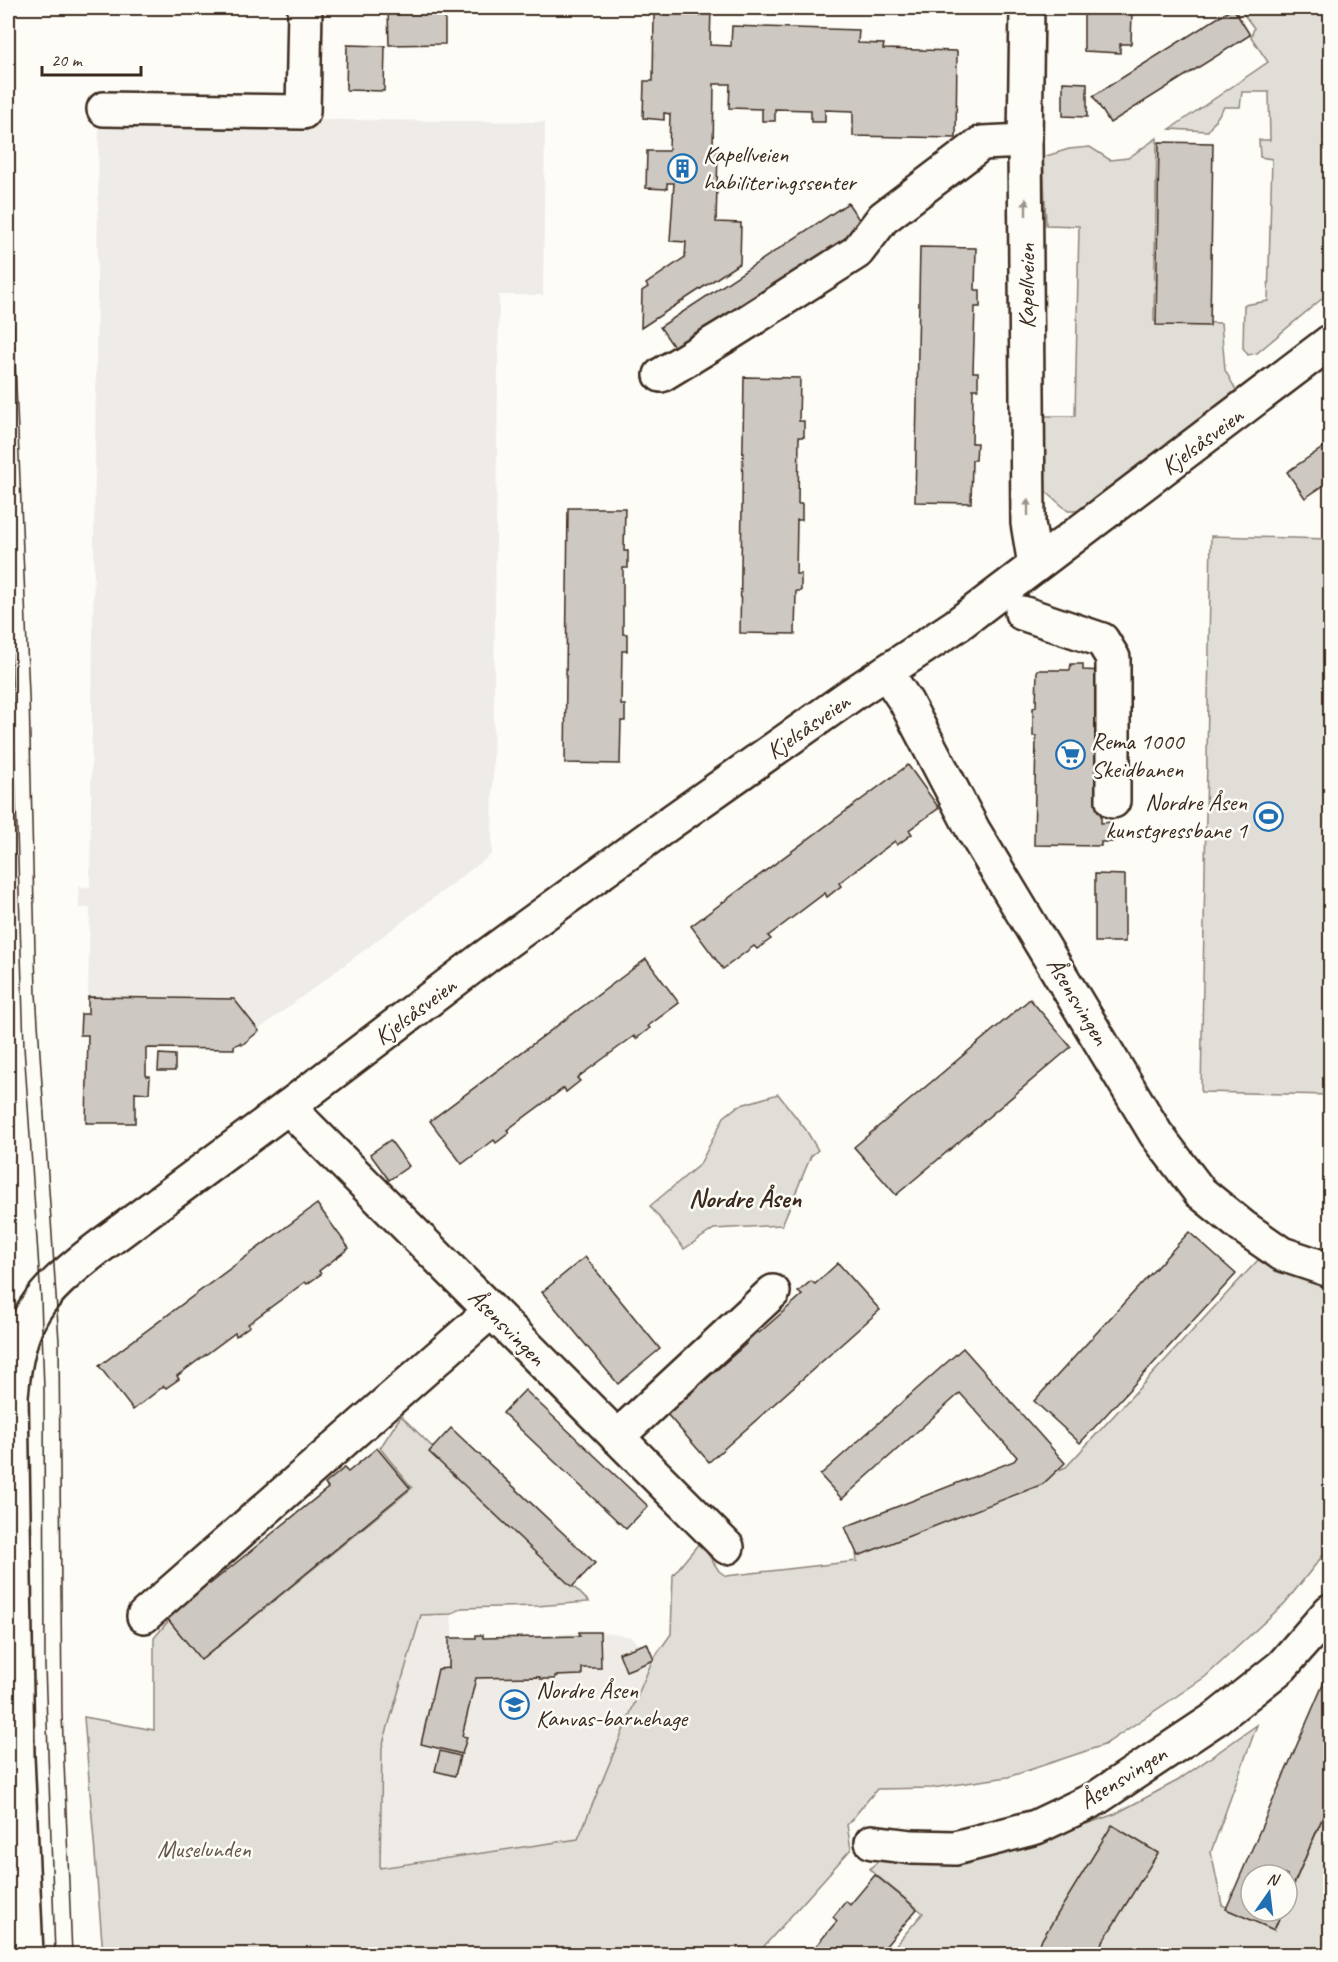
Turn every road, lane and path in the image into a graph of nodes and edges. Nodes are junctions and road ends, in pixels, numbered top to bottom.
1 (305, 8) edge
2 (1028, 8) edge
3 (104, 109) dead end
4 (1025, 141) junction
5 (1330, 342) edge
6 (661, 375) dead end
7 (1035, 565) junction
8 (1022, 613) dead end
9 (886, 672) junction
10 (1113, 801) dead end
11 (288, 1107) junction
12 (1330, 1270) edge
13 (773, 1292) dead end
14 (491, 1311) junction
15 (617, 1437) junction
16 (727, 1547) dead end
17 (1330, 1611) edge
18 (144, 1616) dead end
19 (872, 1842) dead end
20 (26, 1954) edge

1 - 3 street
2 - 4 street, Kapellveien
4 - 6 street
7 -> 4 street, Kapellveien
5 - 7 street, Kjelsåsveien
7 - 9 street, Kjelsåsveien
8 - 10 street
9 - 11 street, Kjelsåsveien
9 - 12 street, Åsensvingen
11 - 14 street, Åsensvingen
11 - 20 street, Kjelsåsveien
13 - 15 street
14 - 15 street, Åsensvingen
14 - 18 street
15 - 16 street, Åsensvingen
17 - 19 street, Åsensvingen

